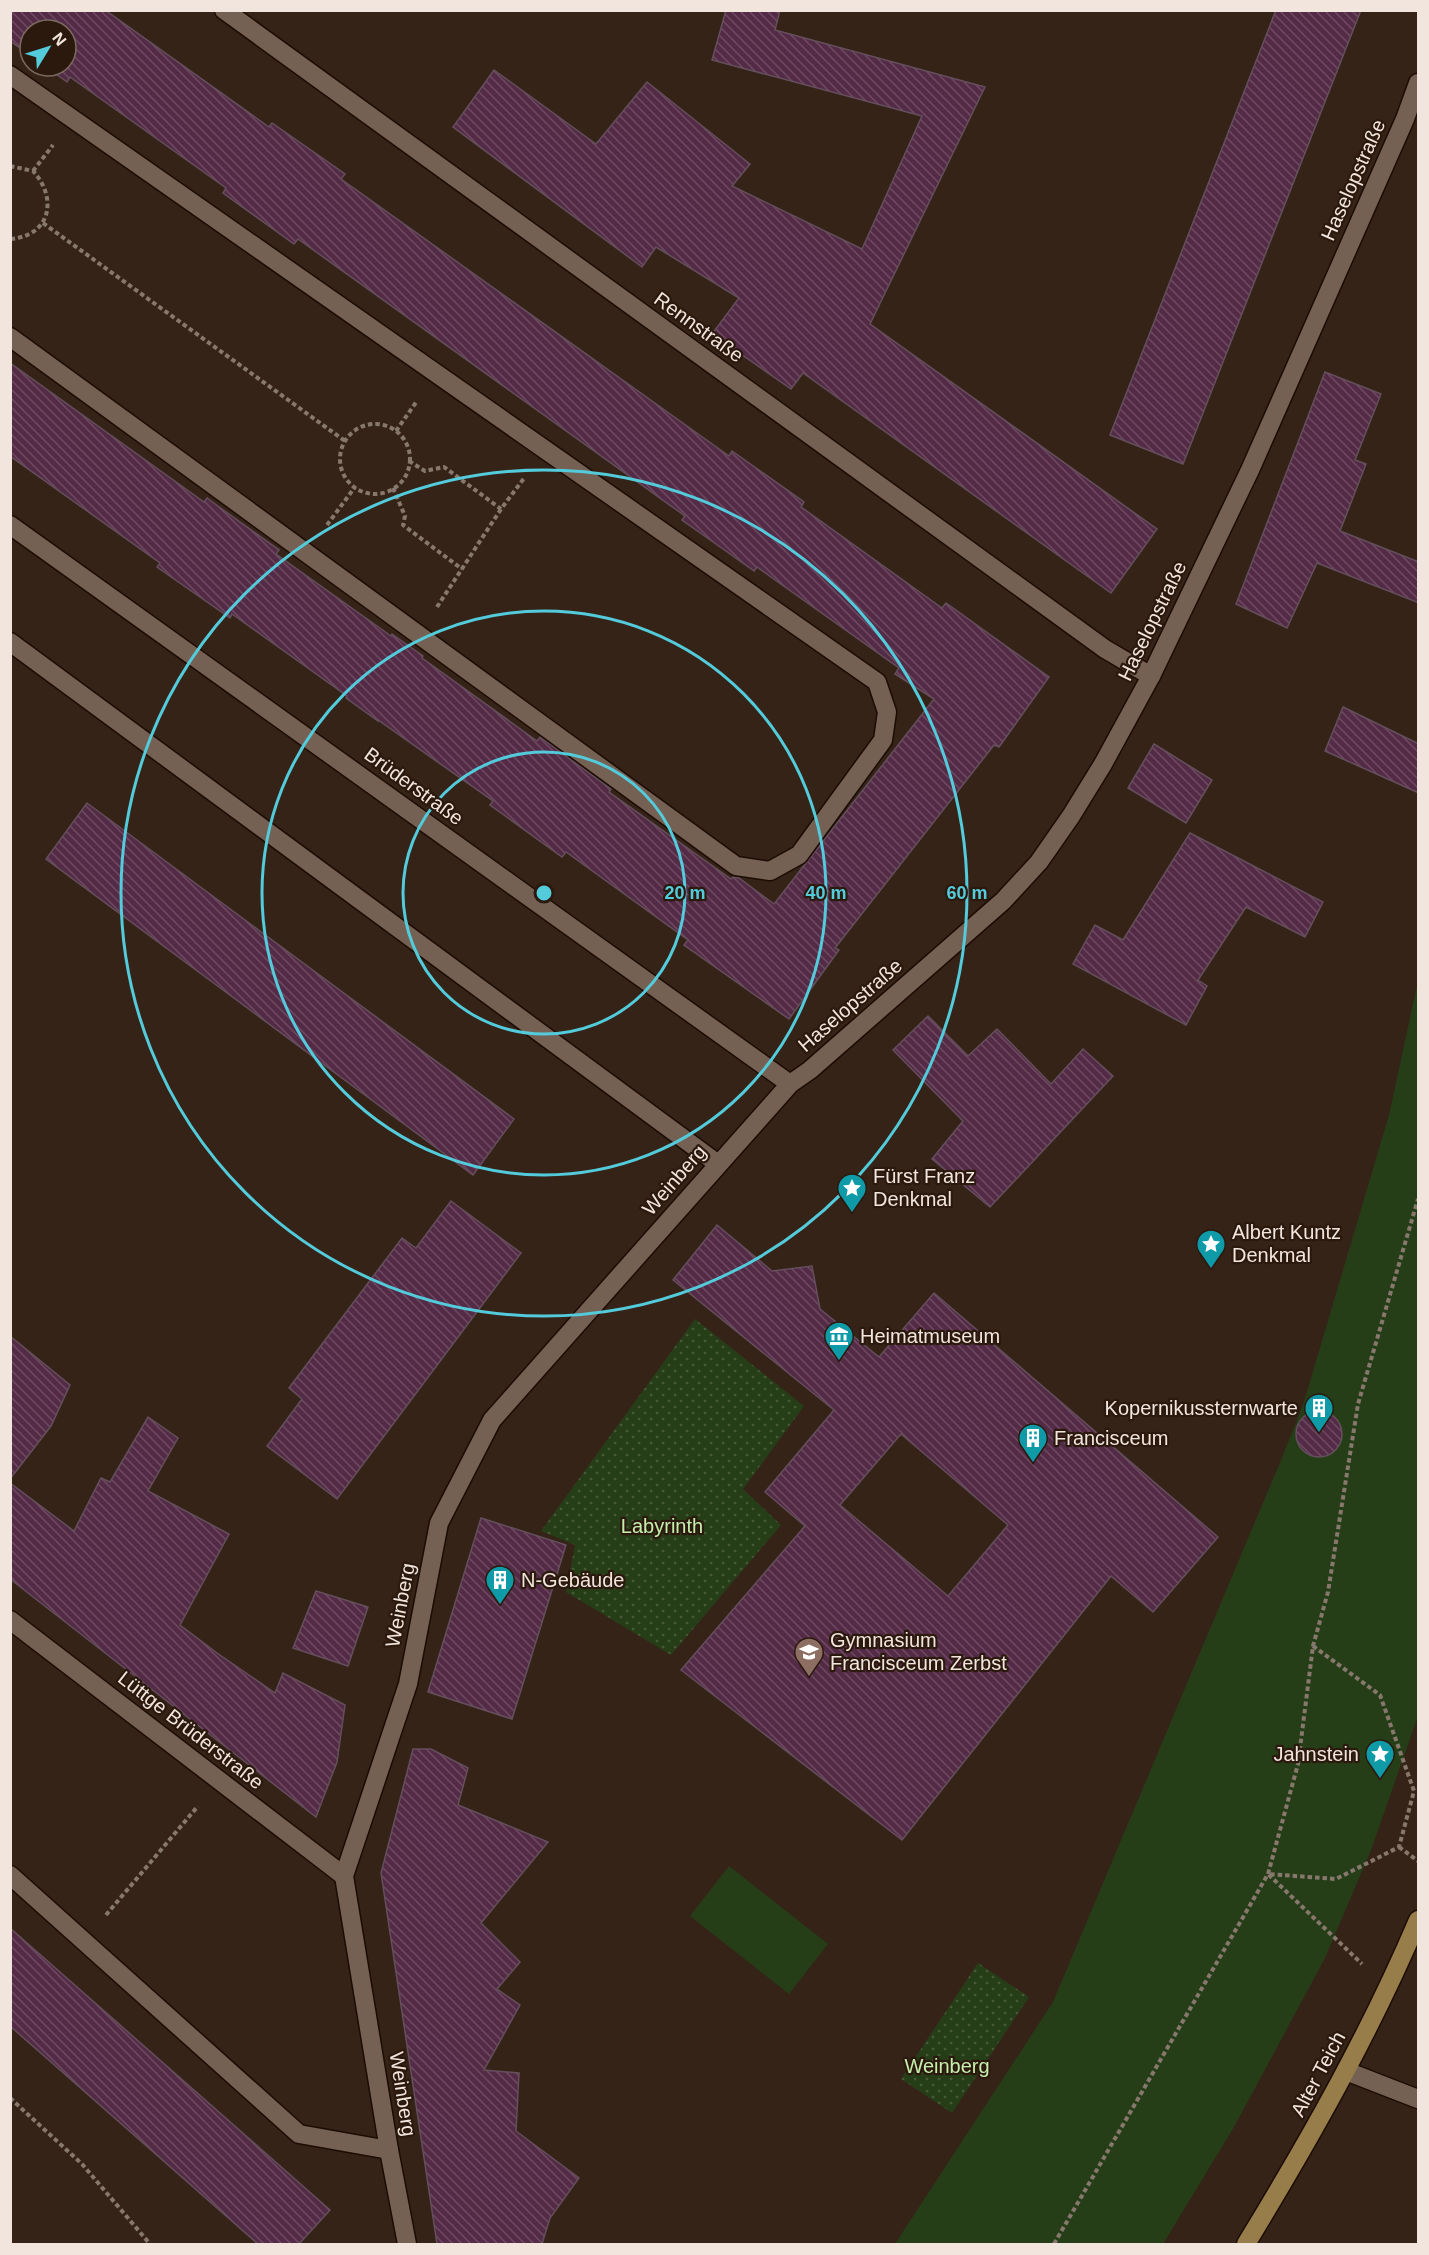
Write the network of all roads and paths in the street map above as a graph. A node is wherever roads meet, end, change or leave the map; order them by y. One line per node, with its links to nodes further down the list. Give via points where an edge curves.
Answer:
1 (224, 10): 19 (street, Rennstraße, via 1105,649)
2 (10, 75): 9 (street)
3 (1419, 83): 19 (street, Haselopstraße, via 1250,470)
4 (10, 166): 5 (path, via 33,171 46,188 49,200)
5 (43, 223): 6 (path, via 34,232); 8 (path)
6 (10, 239)
7 (10, 337): 15 (street)
8 (345, 441): 10 (path, via 363,425 385,425 404,439); 11 (path, via 340,464 343,475)
9 (546, 450): 13 (path); 17 (street, via 877,682 887,712 883,740 799,855 770,871 735,866)
10 (409, 461): 12 (path, via 407,472); 13 (path, via 425,471 444,467)
11 (355, 487): 12 (path, via 371,493); 15 (path)
12 (393, 488): 16 (path, via 405,516 403,525)
13 (501, 509): 16 (path)
14 (10, 525): 20 (street, Brüderstraße)
15 (308, 553): 17 (street)
16 (462, 569): 17 (path)
17 (418, 633)
18 (10, 642): 21 (street)
19 (1150, 676): 20 (street, Haselopstraße, via 1103,764 1039,862 1003,901)
20 (790, 1084): 21 (street, Weinberg)
21 (718, 1164): 30 (street, Weinberg, via 492,1420 439,1522 408,1684)
22 (1419, 1199): 24 (path, via 1358,1404 1328,1592)
23 (10, 1620): 25 (street, Lüttge Brüderstraße)
24 (1313, 1646): 26 (path, via 1380,1695 1414,1791); 28 (path, via 1298,1764)
25 (219, 1780): 30 (street, Lüttge Brüderstraße); 32 (path)
26 (1399, 1847): 27 (path); 28 (path, via 1336,1879)
27 (1419, 1861)
28 (1268, 1874): 33 (path); 40 (path)
29 (10, 1875): 32 (street)
30 (344, 1876): 37 (street, Weinberg)
31 (1419, 1920): 33 (main road, Alter Teich)
32 (83, 1941): 37 (street, via 299,2134)
33 (1389, 1989): 34 (main road, Alter Teich)
34 (1346, 2071): 36 (street); 41 (main road, Alter Teich)
35 (10, 2098): 38 (path, via 82,2164)
36 (1419, 2099)
37 (389, 2150): 39 (street, Weinberg)
38 (150, 2244)
39 (407, 2244)
40 (1054, 2244)
41 (1246, 2244)

